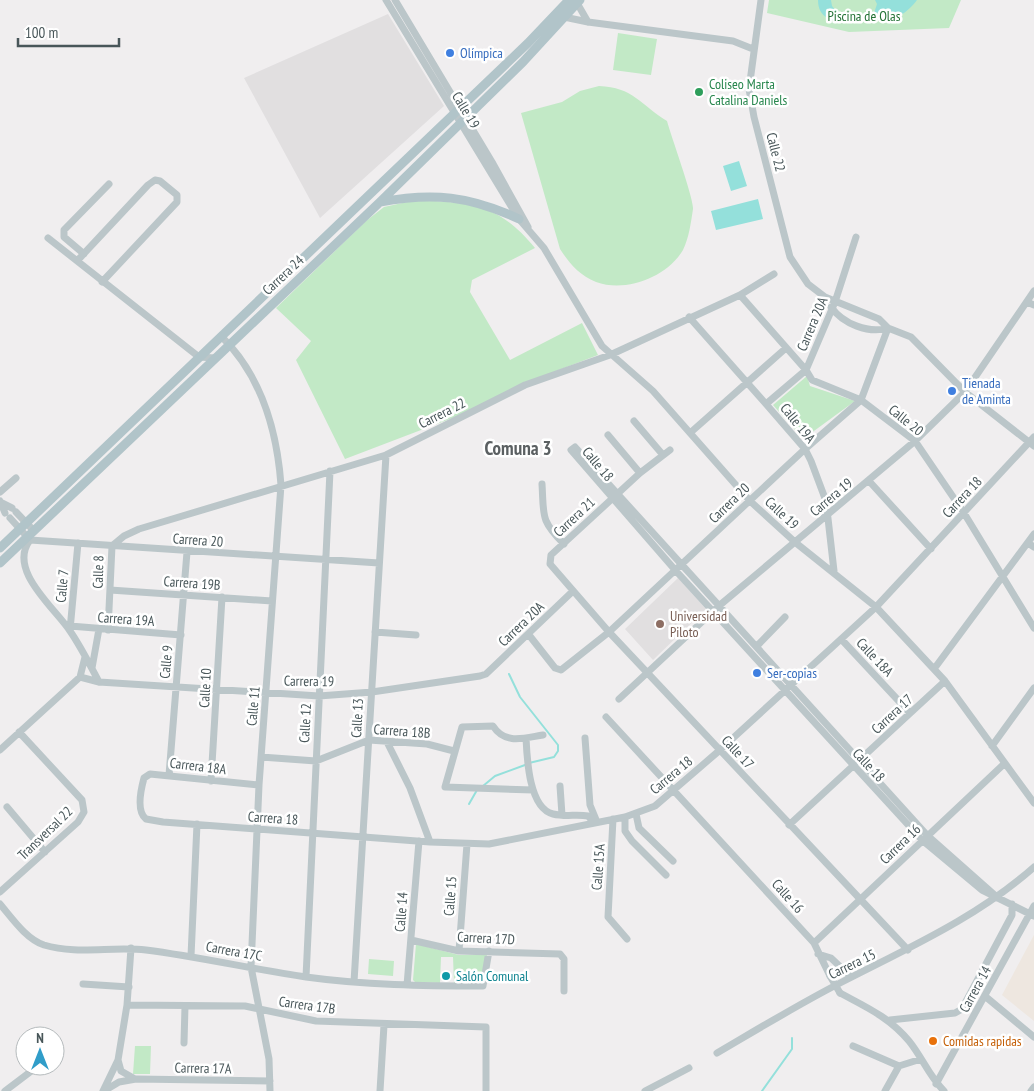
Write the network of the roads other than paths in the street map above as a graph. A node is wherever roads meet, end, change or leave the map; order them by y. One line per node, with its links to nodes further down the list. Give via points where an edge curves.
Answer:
1 (386, 0): 8 (street, Calle 19)
2 (395, 0): 8 (street, Calle 19)
3 (761, 0): 7 (street, Calle 22)
4 (575, 1): 5 (main road, Carrera 24); 6 (street); 8 (main road, Carrera 24)
5 (564, 17): 6 (street); 9 (main road, Carrera 24)
6 (588, 22): 7 (street, via 733,41)
7 (753, 49): 23 (street, Calle 22, via 750,89 754,117 790,257 808,284)
8 (457, 111): 9 (street, Calle 19); 29 (main road, Carrera 24)
9 (463, 120): 10 (street, Calle 19); 12 (main road, Carrera 24)
10 (489, 164): 13 (street, Calle 19); 14 (street, Calle 19)
11 (109, 184): 17 (street, via 64,230 64,237)
12 (380, 202): 13 (main road, via 408,197 456,198 493,207); 30 (main road, Carrera 24)
13 (519, 220): 14 (street, Calle 19)
14 (529, 229): 32 (street, Calle 19)
15 (856, 237): 24 (street, Carrera 20A)
16 (48, 238): 18 (street)
17 (84, 254): 18 (street); 20 (street, via 152,181 160,181 177,195 177,202)
18 (77, 262): 20 (street)
19 (774, 274): 22 (street, Carrera 22)
20 (102, 282): 33 (street)
21 (1034, 292): 25 (street, Carrera 19)
22 (740, 296): 27 (street, Carrera 22); 31 (street, Calle 20)
23 (824, 297): 24 (street, Calle 22); 26 (street, Calle 22)
24 (835, 302): 26 (street, Carrera 20A); 28 (street, Calle 22, via 879,319)
25 (1030, 304): 37 (street, Carrera 19)
26 (832, 310): 28 (street, Calle 22, via 862,328 877,331); 35 (street, Carrera 20A)
27 (689, 317): 32 (street, Carrera 22); 36 (street, Calle 19A)
28 (888, 328): 37 (street, Calle 22, via 911,337); 38 (street, Carrera 20)
29 (221, 336): 30 (street, Calle 11); 33 (main road, Carrera 24)
30 (230, 344): 34 (main road, Carrera 24); 54 (street, Calle 11, via 261,394 277,450)
31 (786, 348): 35 (street, Calle 20); 36 (street)
32 (610, 355): 41 (street, Calle 19, via 654,391); 47 (street, Carrera 22, via 525,385)
33 (199, 358): 34 (street); 61 (main road, Carrera 24)
34 (215, 358): 62 (main road, Carrera 24)
35 (806, 370): 38 (street, Calle 20, via 812,380); 39 (street, Carrera 20A)
36 (748, 384): 39 (street, Calle 19A); 41 (street)
37 (965, 392): 43 (street, Carrera 19); 44 (street, Calle 22)
38 (861, 400): 43 (street, Calle 20); 45 (street, Carrera 20)
39 (766, 404): 45 (street, Calle 19A)
40 (634, 421): 48 (street)
41 (690, 434): 57 (street, Calle 19)
42 (608, 435): 50 (street)
43 (915, 441): 52 (street, Carrera 19); 59 (street, Calle 20)
44 (1033, 442): 59 (street, Carrera 18)
45 (805, 449): 57 (street, Carrera 20); 60 (street, Calle 19A, via 826,501)
46 (670, 450): 48 (street, Carrera 21)
47 (386, 455): 49 (street, Carrera 22); 76 (street, Calle 13)
48 (664, 455): 50 (street, Carrera 21)
49 (330, 471): 54 (street, Carrera 22); 75 (street, Calle 12)
50 (640, 473): 56 (street, Carrera 21)
51 (16, 478): 55 (street)
52 (869, 481): 60 (street, Carrera 19); 71 (street)
53 (542, 484): 67 (street, via 546,522)
54 (281, 485): 69 (street, Carrera 22, via 139,529); 73 (street, Calle 11)
55 (0, 492)
56 (614, 496): 56 (street, Calle 18, via 575,447 571,450); 67 (street, Carrera 21); 78 (street, Calle 18)
57 (750, 501): 65 (street, Calle 19); 78 (street, Carrera 20)
58 (1, 502): 61 (street, via 14,510); 61 (street, via 8,516)
59 (964, 513): 71 (street, Carrera 18); 80 (street, Calle 20)
60 (828, 516): 65 (street, Carrera 19); 79 (street, Calle 19A)
61 (24, 526): 62 (street); 64 (street); 70 (main road, Carrera 24)
62 (34, 531): 64 (main road, Carrera 24)
63 (1034, 534): 68 (street)
64 (29, 539): 66 (street, Carrera 20); 74 (main road, Carrera 24); 90 (street, via 24,550 25,564 38,592)
65 (796, 543): 79 (street, Calle 19); 86 (street, Carrera 19)
66 (78, 544): 69 (street, Carrera 20); 90 (street, Calle 7)
67 (564, 544): 77 (street, Carrera 21, via 551,555)
68 (1031, 545): 80 (street)
69 (112, 546): 72 (street, Carrera 20); 81 (street, Calle 8)
70 (0, 549): 74 (street)
71 (931, 549): 87 (street, Carrera 18)
72 (187, 552): 73 (street, Carrera 20); 83 (street, Calle 9)
73 (276, 557): 75 (street, Carrera 20); 85 (street, Calle 11)
74 (3, 560)
75 (326, 561): 76 (street, Carrera 20); 116 (street, Calle 12)
76 (379, 563): 94 (street, Calle 13)
77 (552, 568): 82 (street, Calle 17)
78 (679, 568): 86 (street, Calle 18); 88 (street, Calle 18); 95 (street, Carrera 20)
79 (834, 571): 87 (street, Calle 19)
80 (1001, 577): 91 (street, Calle 20); 103 (street)
81 (110, 590): 83 (street, Carrera 19B); 93 (street, Calle 8)
82 (573, 591): 95 (street, Calle 17); 96 (street, Carrera 20A)
83 (184, 595): 84 (street, Carrera 19B); 97 (street, Calle 9)
84 (222, 597): 85 (street, Carrera 19B); 112 (street, Calle 10)
85 (272, 600): 114 (street, Calle 11)
86 (720, 605): 88 (street, Carrera 19); 100 (street, Calle 18)
87 (876, 607): 99 (street, Carrera 18); 103 (street, Calle 19)
88 (714, 611): 104 (street, Carrera 19); 113 (street, Calle 18)
89 (785, 618): 100 (street)
90 (70, 628): 92 (street, Carrera 19A); 101 (street)
91 (1034, 628)
92 (99, 629): 93 (street, Carrera 19A); 102 (street)
93 (108, 630): 97 (street, Carrera 19A)
94 (375, 632): 98 (street); 115 (street, Calle 13)
95 (609, 632): 96 (street, Carrera 20, via 561,670 555,668); 104 (street, Calle 17)
96 (529, 634): 105 (street, Carrera 20A)
97 (181, 635): 110 (street, Calle 9)
98 (416, 635)
99 (842, 640): 109 (street, Carrera 18); 118 (street, Calle 18A)
100 (757, 646): 109 (street, Calle 18)
101 (85, 657): 102 (street); 106 (street)
102 (92, 668): 108 (street)
103 (934, 669): 107 (street, Calle 19)
104 (648, 672): 117 (street, Carrera 19); 128 (street, Calle 17)
105 (486, 674): 115 (street, Carrera 19)
106 (80, 677): 108 (street, Carrera 19); 120 (street)
107 (945, 681): 118 (street, Carrera 17); 126 (street, Calle 19)
108 (99, 682): 110 (street, Carrera 19)
109 (792, 685): 113 (street, Carrera 18); 132 (street, Calle 18)
110 (176, 687): 112 (street, Carrera 19); 135 (street, Calle 9)
111 (1034, 688): 126 (street)
112 (218, 689): 114 (street, Carrera 19); 136 (street, Calle 10)
113 (786, 691): 128 (street, Carrera 18); 134 (street, Calle 18)
114 (266, 692): 116 (street, Carrera 19); 130 (street, Calle 11)
115 (372, 692): 116 (street, Carrera 19); 124 (street, Calle 13)
116 (319, 696): 131 (street, Calle 12)
117 (619, 699)
118 (910, 713): 132 (street, Carrera 17)
119 (606, 717): 139 (street, Calle 16)
120 (19, 732): 127 (street); 158 (street, Transversal 22, via 82,800 84,812 78,822)
121 (543, 735): 122 (street)
122 (526, 738): 129 (street, via 507,739 493,726 464,726 459,730); 140 (street)
123 (585, 738): 148 (street, via 590,805)
124 (369, 740): 125 (street, Carrera 18B); 131 (street, Carrera 18B); 153 (street, Calle 13)
125 (387, 742): 129 (street, Carrera 18B, via 427,744); 156 (street, via 410,788)
126 (992, 746): 133 (street, Calle 19)
127 (0, 750)
128 (720, 750): 139 (street, Carrera 18); 150 (street, Calle 17)
129 (454, 751): 140 (street, via 444,787)
130 (261, 757): 131 (street, Carrera 18B); 137 (street, Calle 11)
131 (316, 761): 152 (street, Calle 12)
132 (859, 761): 134 (street, Carrera 17); 154 (street, Calle 18)
133 (1004, 764): 141 (street, Calle 19); 154 (street, Carrera 16)
134 (853, 767): 150 (street, Carrera 17); 154 (street, Calle 18)
135 (169, 775): 136 (street, Carrera 18A); 143 (street, Carrera 18A, via 150,774 144,778)
136 (212, 781): 137 (street, Carrera 18A)
137 (259, 785): 151 (street, Calle 11)
138 (560, 786): 145 (street)
139 (675, 789): 144 (street, Carrera 18, via 654,806); 170 (street, Calle 16)
140 (533, 790): 145 (street, via 539,804 552,814)
141 (1034, 803)
142 (7, 807): 158 (street)
143 (140, 812): 149 (street, Carrera 18, via 149,820)
144 (636, 814): 146 (street, Carrera 18); 159 (street, via 639,828)
145 (562, 815): 148 (street, via 588,816)
146 (625, 817): 147 (street, Carrera 18); 161 (street, via 625,831 632,841)
147 (613, 819): 148 (street, Carrera 18); 168 (street, Calle 15A, via 608,917)
148 (596, 822): 157 (street, Carrera 18, via 501,842)
149 (197, 824): 151 (street, Carrera 18); 176 (street)
150 (789, 825): 164 (street, Calle 17)
151 (257, 830): 152 (street, Carrera 18); 177 (street, Calle 11)
152 (312, 834): 153 (street, Carrera 18); 178 (street, Calle 12)
153 (363, 837): 155 (street, Carrera 18); 180 (street, Calle 13)
154 (925, 837): 163 (street, Calle 18); 164 (street, Carrera 16)
155 (418, 841): 156 (street, Carrera 18); 169 (street, Calle 14)
156 (430, 842): 157 (street, Carrera 18)
157 (466, 844): 173 (street, Calle 15)
158 (44, 852): 162 (street, Transversal 22)
159 (673, 861)
160 (1034, 867): 163 (street)
161 (666, 875)
162 (0, 892)
163 (997, 897): 166 (street, Calle 18); 172 (street, Carrera 15)
164 (859, 900): 170 (street, Carrera 16); 172 (street, Calle 17)
165 (0, 904): 171 (street, Carrera 17C, via 32,939 42,944 87,950)
166 (1012, 904): 167 (street, Calle 18); 189 (street, Carrera 14, via 1012,915 962,1009 956,1013)
167 (1033, 912): 185 (street, Carrera 14)
168 (627, 939)
169 (411, 940): 173 (street, Carrera 17D); 182 (street, Calle 14)
170 (814, 943): 175 (street, Calle 16)
171 (132, 948): 176 (street, Carrera 17C); 183 (street)
172 (908, 950): 179 (street, Carrera 15)
173 (459, 951): 174 (street, Carrera 17D)
174 (489, 951): 182 (street, Carrera 17C, via 484,986); 184 (street, Carrera 17D, via 560,954 564,959)
175 (818, 954): 179 (street, via 832,958); 189 (street, Calle 16, bridge, via 840,993)
176 (191, 956): 177 (street, Carrera 17C)
177 (251, 967): 178 (street, Carrera 17C); 188 (street, Calle 11)
178 (306, 977): 180 (street, Carrera 17C)
179 (850, 977): 194 (street, Carrera 15)
180 (354, 982): 182 (street, Carrera 17C)
181 (83, 984): 183 (street)
182 (408, 985)
183 (129, 987): 186 (street)
184 (564, 992)
185 (986, 997): 191 (street); 202 (street, Carrera 14)
186 (127, 1004): 187 (street, Carrera 17B); 196 (street)
187 (185, 1006): 188 (street, Carrera 17B); 192 (street)
188 (260, 1009): 190 (street, Carrera 17B, via 316,1021); 201 (street, Calle 11)
189 (890, 1020): 195 (street, Calle 16)
190 (384, 1025): 207 (street); 208 (street, Carrera 17B, via 485,1027 488,1029)
191 (1034, 1037)
192 (184, 1043)
193 (852, 1046): 197 (street)
194 (717, 1053)
195 (921, 1059): 197 (street); 202 (street, Calle 16)
196 (118, 1060): 200 (street, via 121,1071); 205 (street)
197 (899, 1066): 210 (street)
198 (689, 1068): 209 (street)
199 (25, 1076): 204 (street)
200 (136, 1079): 201 (street, Carrera 17A); 205 (street, Carrera 17A, via 119,1082)
201 (270, 1081): 206 (street, Calle 11)
202 (936, 1084): 211 (street, Calle 16)
203 (1034, 1087): 212 (street)
204 (5, 1091)
205 (103, 1091)
206 (270, 1091)
207 (380, 1091)
208 (486, 1091)
209 (646, 1091)
210 (885, 1091)
211 (944, 1091)
212 (1031, 1091)

